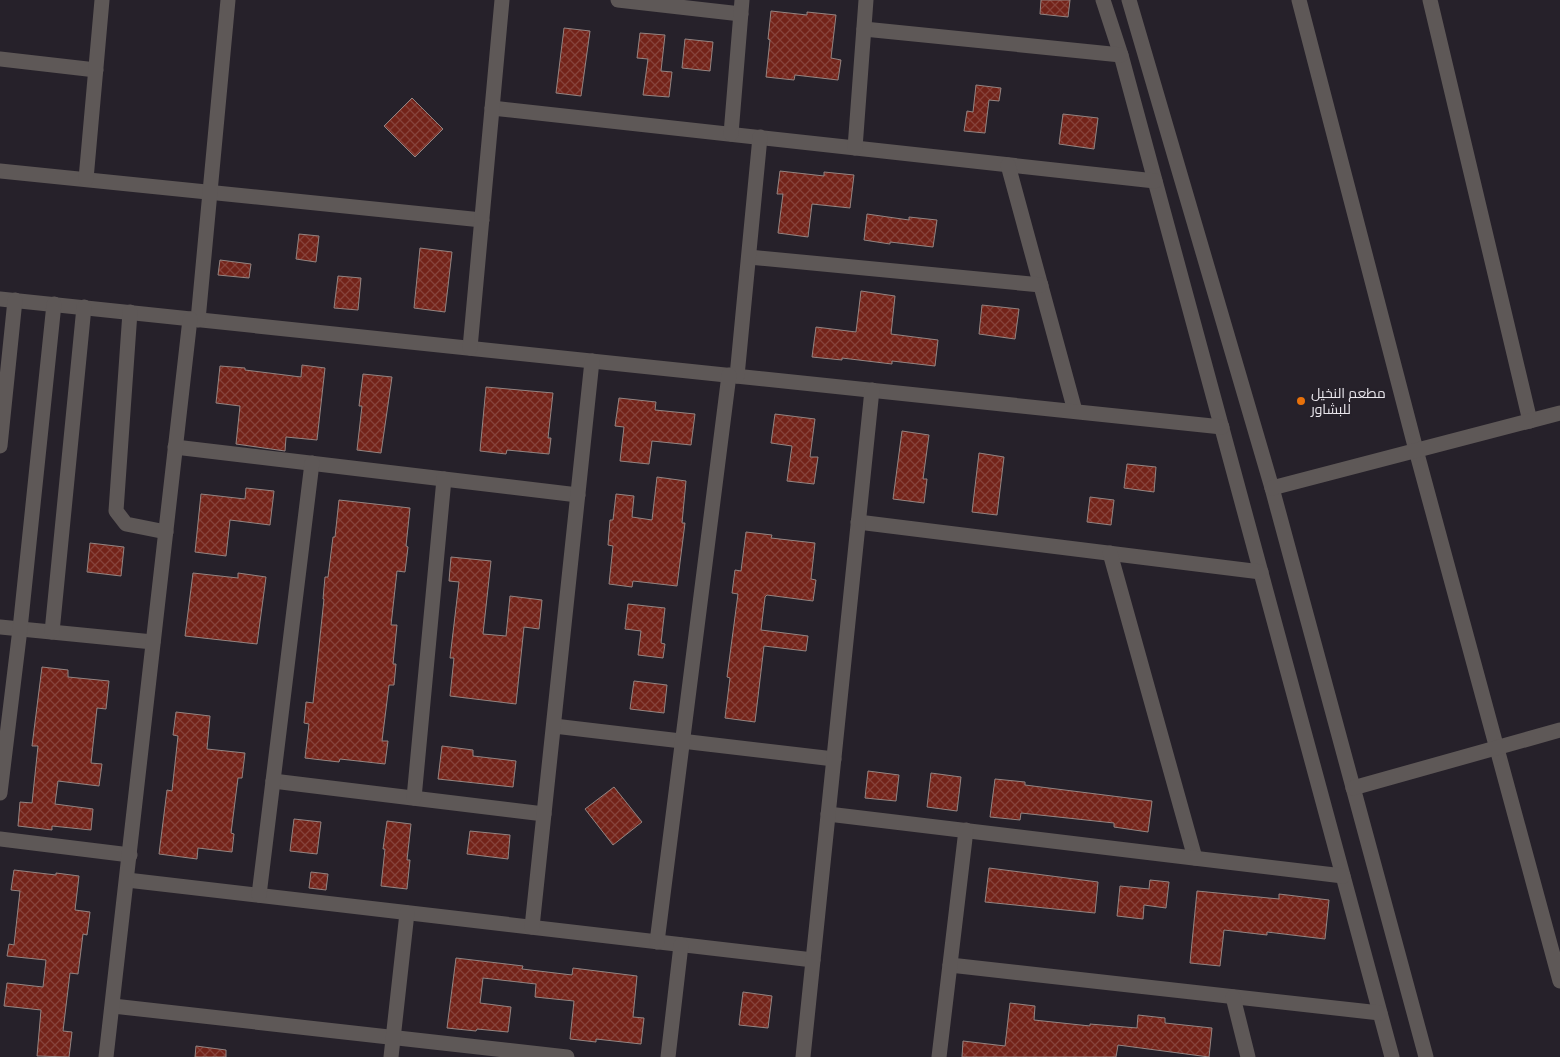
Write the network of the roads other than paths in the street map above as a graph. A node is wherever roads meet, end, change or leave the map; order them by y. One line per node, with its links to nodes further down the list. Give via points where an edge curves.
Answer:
1 (102, 0): 14 (street)
2 (228, 0): 23 (street)
3 (502, 0): 15 (street)
4 (618, 0): 10 (street)
5 (866, 0): 11 (street)
6 (1103, 0): 12 (street)
7 (1128, 0): 45 (street)
8 (1299, 0): 42 (street)
9 (1430, 0): 38 (street)
10 (742, 7): 16 (street)
11 (864, 29): 12 (street); 18 (street)
12 (1121, 55): 22 (street)
13 (0, 59): 14 (street)
14 (96, 70): 21 (street)
15 (492, 108): 16 (street); 24 (street)
16 (731, 134): 17 (street)
17 (760, 137): 18 (street); 25 (street)
18 (855, 148): 19 (street)
19 (1008, 165): 22 (street); 26 (street)
20 (0, 170): 21 (street)
21 (86, 179): 23 (street)
22 (1155, 181): 39 (street)
23 (210, 192): 24 (street); 31 (street)
24 (482, 220): 32 (street)
25 (748, 257): 26 (street); 34 (street)
26 (1041, 285): 36 (street)
27 (7, 300): 28 (street); 40 (street)
28 (54, 304): 29 (street); 52 (street)
29 (84, 308): 30 (street); 53 (street)
30 (130, 312): 31 (street); 48 (street, via 116,511 126,524)
31 (194, 319): 32 (street); 41 (street)
32 (470, 348): 33 (street)
33 (592, 361): 34 (street); 46 (street)
34 (733, 375): 35 (street); 57 (street)
35 (872, 390): 36 (street); 47 (street)
36 (1075, 411): 39 (street)
37 (1560, 413): 38 (street)
38 (1530, 421): 42 (street)
39 (1222, 426): 50 (street)
40 (0, 446)
41 (175, 447): 43 (street); 48 (street)
42 (1416, 450): 45 (street); 58 (street)
43 (312, 463): 44 (street); 60 (street)
44 (444, 479): 46 (street); 63 (street)
45 (1272, 488): 61 (street)
46 (578, 495): 55 (street)
47 (858, 522): 49 (street); 59 (street)
48 (166, 532): 54 (street)
49 (1110, 553): 50 (street); 69 (street)
50 (1261, 572): 70 (street)
51 (0, 627): 52 (street)
52 (20, 629): 53 (street); 62 (street)
53 (52, 632): 54 (street)
54 (154, 642): 68 (street)
55 (554, 726): 57 (street); 64 (street)
56 (1560, 730): 58 (street)
57 (682, 741): 59 (street); 75 (street)
58 (1497, 748): 61 (street); 79 (street)
59 (834, 759): 65 (street)
60 (273, 781): 63 (street); 72 (street)
61 (1353, 788): 92 (street)
62 (0, 793)
63 (414, 798): 64 (street)
64 (544, 814): 74 (street)
65 (828, 814): 66 (street); 77 (street)
66 (966, 830): 69 (street); 78 (street)
67 (0, 839): 68 (street)
68 (130, 855): 71 (street)
69 (1195, 858): 70 (street)
70 (1343, 876): 82 (street)
71 (127, 880): 72 (street); 81 (street)
72 (259, 895): 73 (street)
73 (407, 912): 74 (street); 83 (street)
74 (532, 927): 75 (street)
75 (657, 942): 76 (street)
76 (681, 945): 77 (street); 87 (street)
77 (813, 960): 88 (street)
78 (950, 965): 80 (street); 89 (street)
79 (1560, 981)
80 (1233, 996): 82 (street); 90 (street)
81 (113, 1006): 83 (street); 84 (street)
82 (1380, 1013): 91 (street)
83 (393, 1037): 85 (street); 86 (street)
84 (106, 1057)
85 (391, 1057)
86 (566, 1057)
87 (668, 1057)
88 (803, 1057)
89 (939, 1057)
90 (1248, 1057)
91 (1392, 1057)
92 (1426, 1057)

